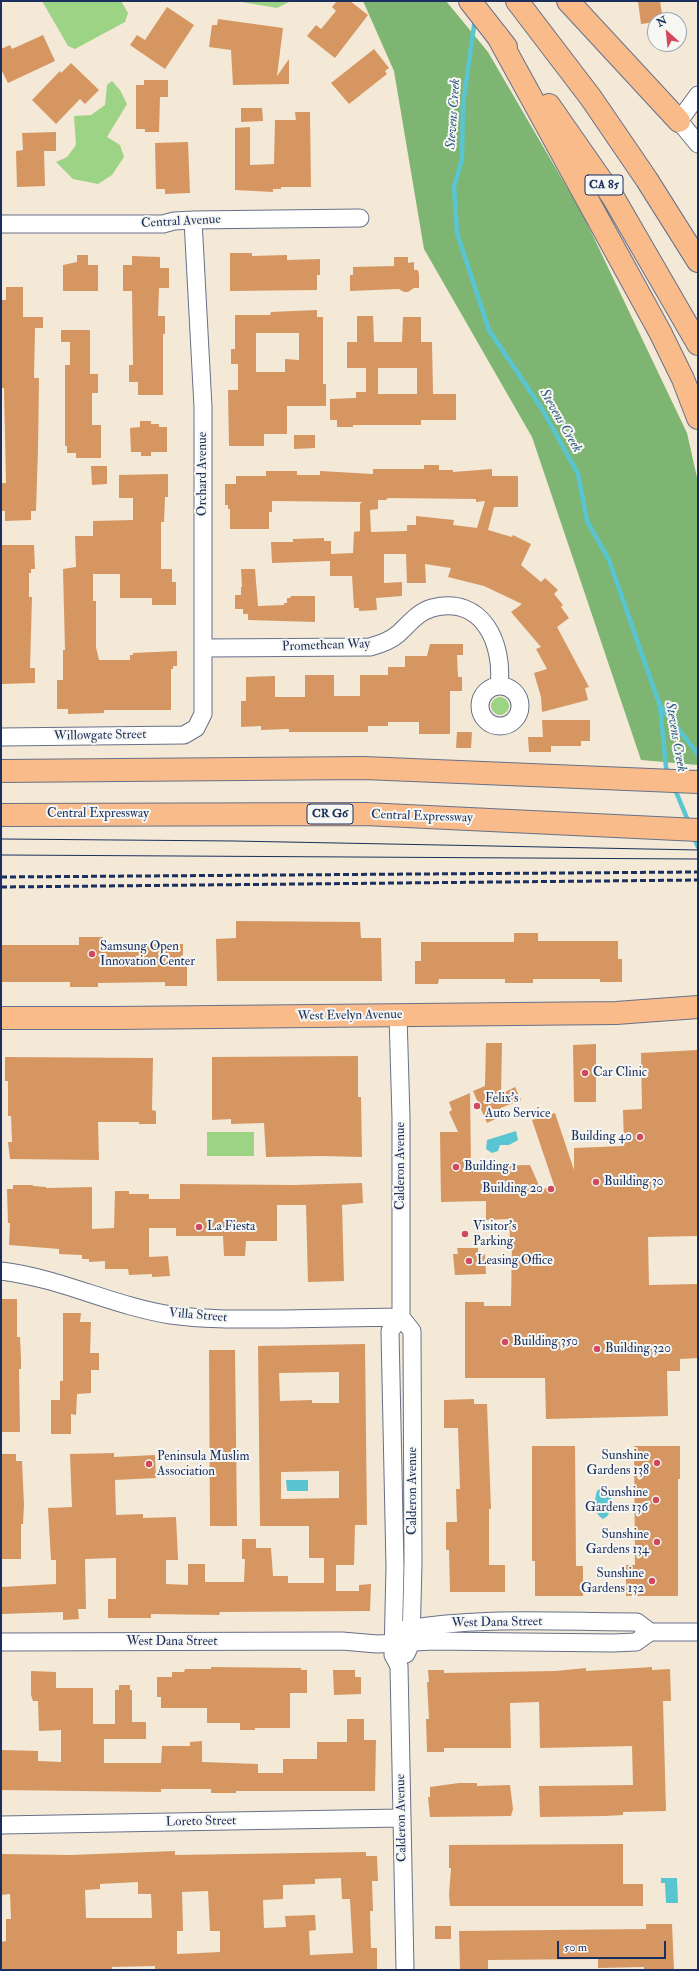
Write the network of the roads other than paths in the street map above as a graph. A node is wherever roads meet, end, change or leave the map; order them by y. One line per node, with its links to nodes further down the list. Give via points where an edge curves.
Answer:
1 (470, 1): 4 (main road, CA 85)
2 (517, 1): 11 (main road, CA 85, via 591,98)
3 (568, 1): 6 (main road)
4 (497, 35): 12 (main road, CA 85, via 613,197); 13 (main road, via 660,332 683,379)
5 (698, 95): 6 (street)
6 (679, 121): 7 (street)
7 (698, 144)
8 (360, 218): 9 (street, Central Avenue)
9 (193, 220): 10 (street, Central Avenue, via 163,224); 14 (street, Orchard Avenue, via 203,408)
10 (1, 224)
11 (698, 261)
12 (698, 344)
13 (698, 418)
14 (205, 648): 15 (street, Promethean Way, via 370,647 384,643 415,617 432,608 452,607 470,612 485,622 494,636 501,670); 16 (street, Orchard Avenue, via 204,714)
15 (499, 686)
16 (196, 728): 17 (street, Willowgate Street, via 184,735)
17 (1, 737)
18 (1, 771): 19 (main road, via 364,768)
19 (698, 782)
20 (1, 815): 21 (main road, Central Expressway / CR G6, via 365,814)
21 (698, 830)
22 (698, 1007): 23 (main road, West Evelyn Avenue, via 616,1013)
23 (398, 1015): 24 (main road, West Evelyn Avenue); 26 (street, Calderon Avenue)
24 (1, 1018)
25 (1, 1271): 26 (street, Villa Street, via 52,1280 132,1306 170,1315 241,1319)
26 (401, 1317): 28 (street, Calderon Avenue, via 412,1331); 29 (street, Calderon Avenue, via 390,1331 396,1567)
27 (698, 1632): 28 (street, West Dana Street, via 650,1632 637,1622 486,1621 437,1624)
28 (411, 1636): 29 (street, West Dana Street); 31 (street, Calderon Avenue)
29 (394, 1638): 30 (street, West Dana Street, via 342,1641); 31 (street, Calderon Avenue, via 394,1655)
30 (1, 1642)
31 (399, 1666): 32 (street, Calderon Avenue)
32 (401, 1818): 33 (street, Loreto Street); 34 (street, Calderon Avenue)
33 (1, 1825)
34 (405, 1970)

